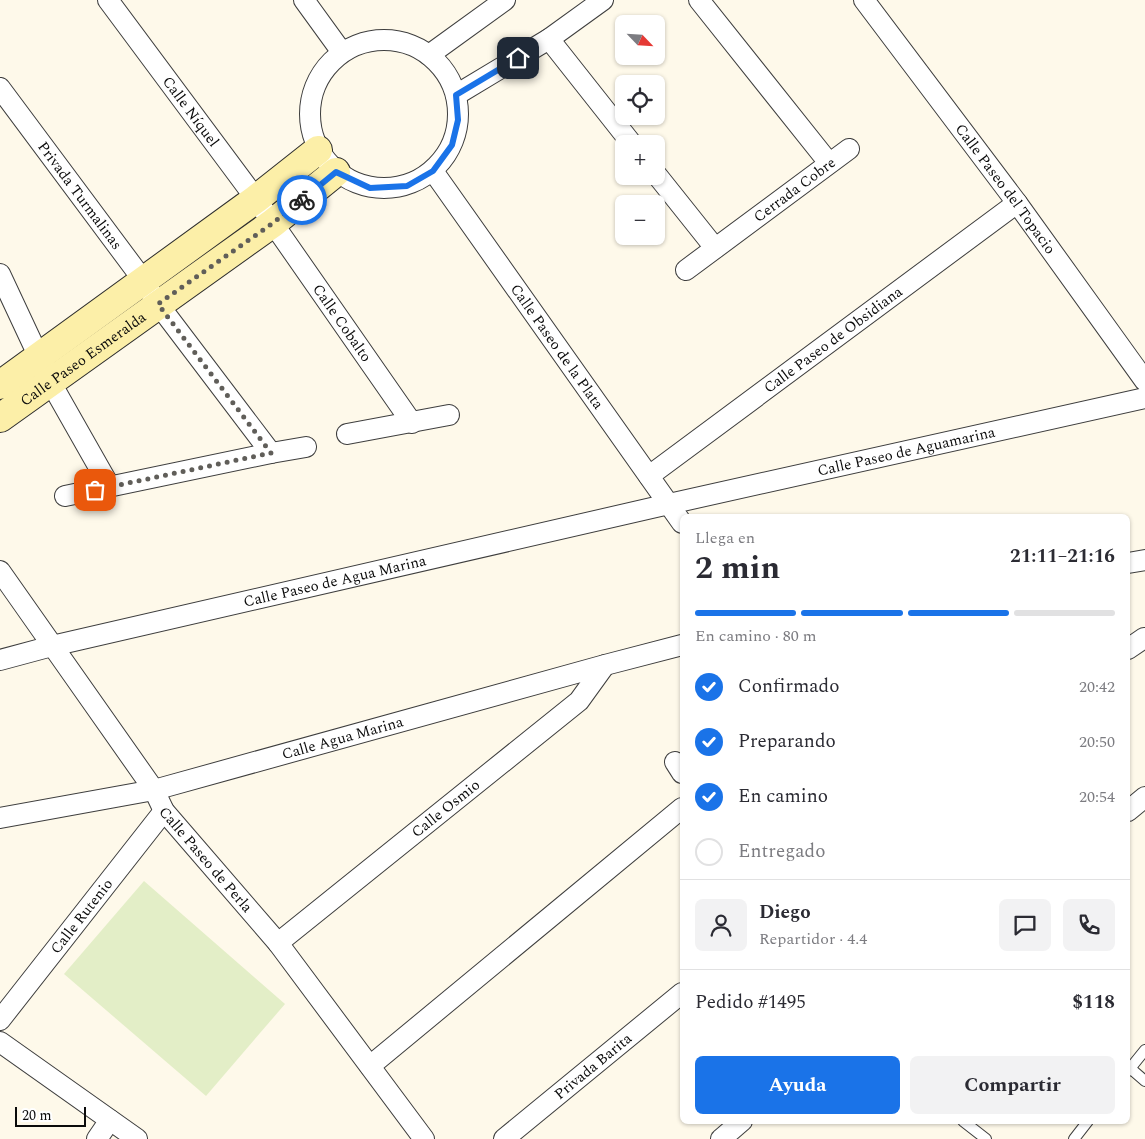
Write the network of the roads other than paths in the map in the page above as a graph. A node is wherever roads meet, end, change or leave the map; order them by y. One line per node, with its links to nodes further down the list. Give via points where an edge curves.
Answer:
1 (108, 0): 19 (street, Calle Níquel)
2 (304, 0): 8 (street)
3 (506, 0): 9 (street)
4 (603, 0): 7 (street)
5 (700, 0): 15 (street, Cerrada Cobre)
6 (864, 0): 20 (street, Calle Paseo del Topacio)
7 (549, 39): 11 (street); 12 (street)
8 (341, 51): 9 (street, via 376,40 404,43); 14 (street, via 322,75 310,112)
9 (429, 55): 11 (street, via 452,83)
10 (1, 92): 25 (street, Privada Turmalinas)
11 (456, 95): 16 (street, via 458,120 452,145)
12 (625, 135)
13 (849, 149): 15 (street)
14 (318, 150): 17 (street); 19 (street, Calle Paseo Esmeralda)
15 (829, 163): 22 (street, Cerrada Cobre)
16 (433, 171): 17 (street, via 407,186 370,188); 38 (street, Calle Paseo de la Plata)
17 (336, 172): 21 (street, Calle Paseo Esmeralda)
18 (665, 185): 22 (street)
19 (256, 200): 21 (street, Calle Níquel); 25 (street, Calle Paseo Esmeralda)
20 (1016, 203): 28 (street, Calle Paseo del Topacio); 38 (street, Calle Paseo de Obsidiana)
21 (273, 223): 26 (street, Calle Paseo Esmeralda); 34 (street, Calle Cobalto)
22 (715, 248): 23 (street, Cerrada Cobre)
23 (686, 270)
24 (0, 274): 27 (street)
25 (143, 280): 26 (street, Privada Turmalinas); 27 (street, Calle Paseo Esmeralda)
26 (158, 304): 29 (street, Calle Paseo Esmeralda); 37 (street, Privada Turmalinas)
27 (38, 357): 29 (street); 30 (street, Calle Paseo Esmeralda)
28 (1145, 380)
29 (51, 383): 33 (street, Calle Paseo Esmeralda); 39 (street)
30 (0, 384)
31 (1145, 398): 41 (street, Calle Paseo de Aguamarina)
32 (449, 415): 34 (street)
33 (0, 418)
34 (412, 423): 35 (street)
35 (347, 434)
36 (306, 447): 37 (street)
37 (271, 453): 39 (street)
38 (649, 476): 41 (street, Calle Paseo de la Plata)
39 (110, 487): 40 (street)
40 (65, 496)
41 (669, 504): 42 (street, Calle Paseo de la Plata); 47 (street, Calle Paseo de Agua Marina)
42 (680, 520)
43 (1145, 560): 44 (street)
44 (1130, 563)
45 (0, 572): 47 (street, Calle Paseo de Perla)
46 (1144, 638): 49 (street)
47 (52, 646): 50 (street, Calle Paseo de Agua Marina); 52 (street, Calle Paseo de Perla)
48 (680, 646): 51 (street, Calle Agua Marina)
49 (1130, 648)
50 (0, 660)
51 (605, 665): 52 (street, Calle Agua Marina); 58 (street, Calle Osmio, via 579,701)
52 (154, 790): 56 (street, Calle Paseo de Perla); 57 (street, Calle Agua Marina)
53 (1145, 797): 54 (street)
54 (1130, 809)
55 (680, 810): 63 (street)
56 (164, 811): 58 (street, Calle Paseo de Perla); 60 (street, Calle Rutenio)
57 (0, 818)
58 (278, 944): 63 (street, Calle Paseo de Perla)
59 (680, 995): 74 (street, Privada Barita)
60 (0, 1020)
61 (0, 1042): 67 (street)
62 (1145, 1050): 64 (lane)
63 (370, 1066): 73 (street, Calle Paseo de Perla)
64 (1130, 1069)
65 (1130, 1071): 66 (lane)
66 (1145, 1081)
67 (110, 1120): 71 (street); 72 (street)
68 (738, 1124): 75 (street)
69 (967, 1124): 76 (lane)
70 (1086, 1124): 77 (lane)
71 (97, 1139)
72 (137, 1139)
73 (424, 1139)
74 (504, 1139)
75 (720, 1139)
76 (986, 1139)
77 (1074, 1139)

